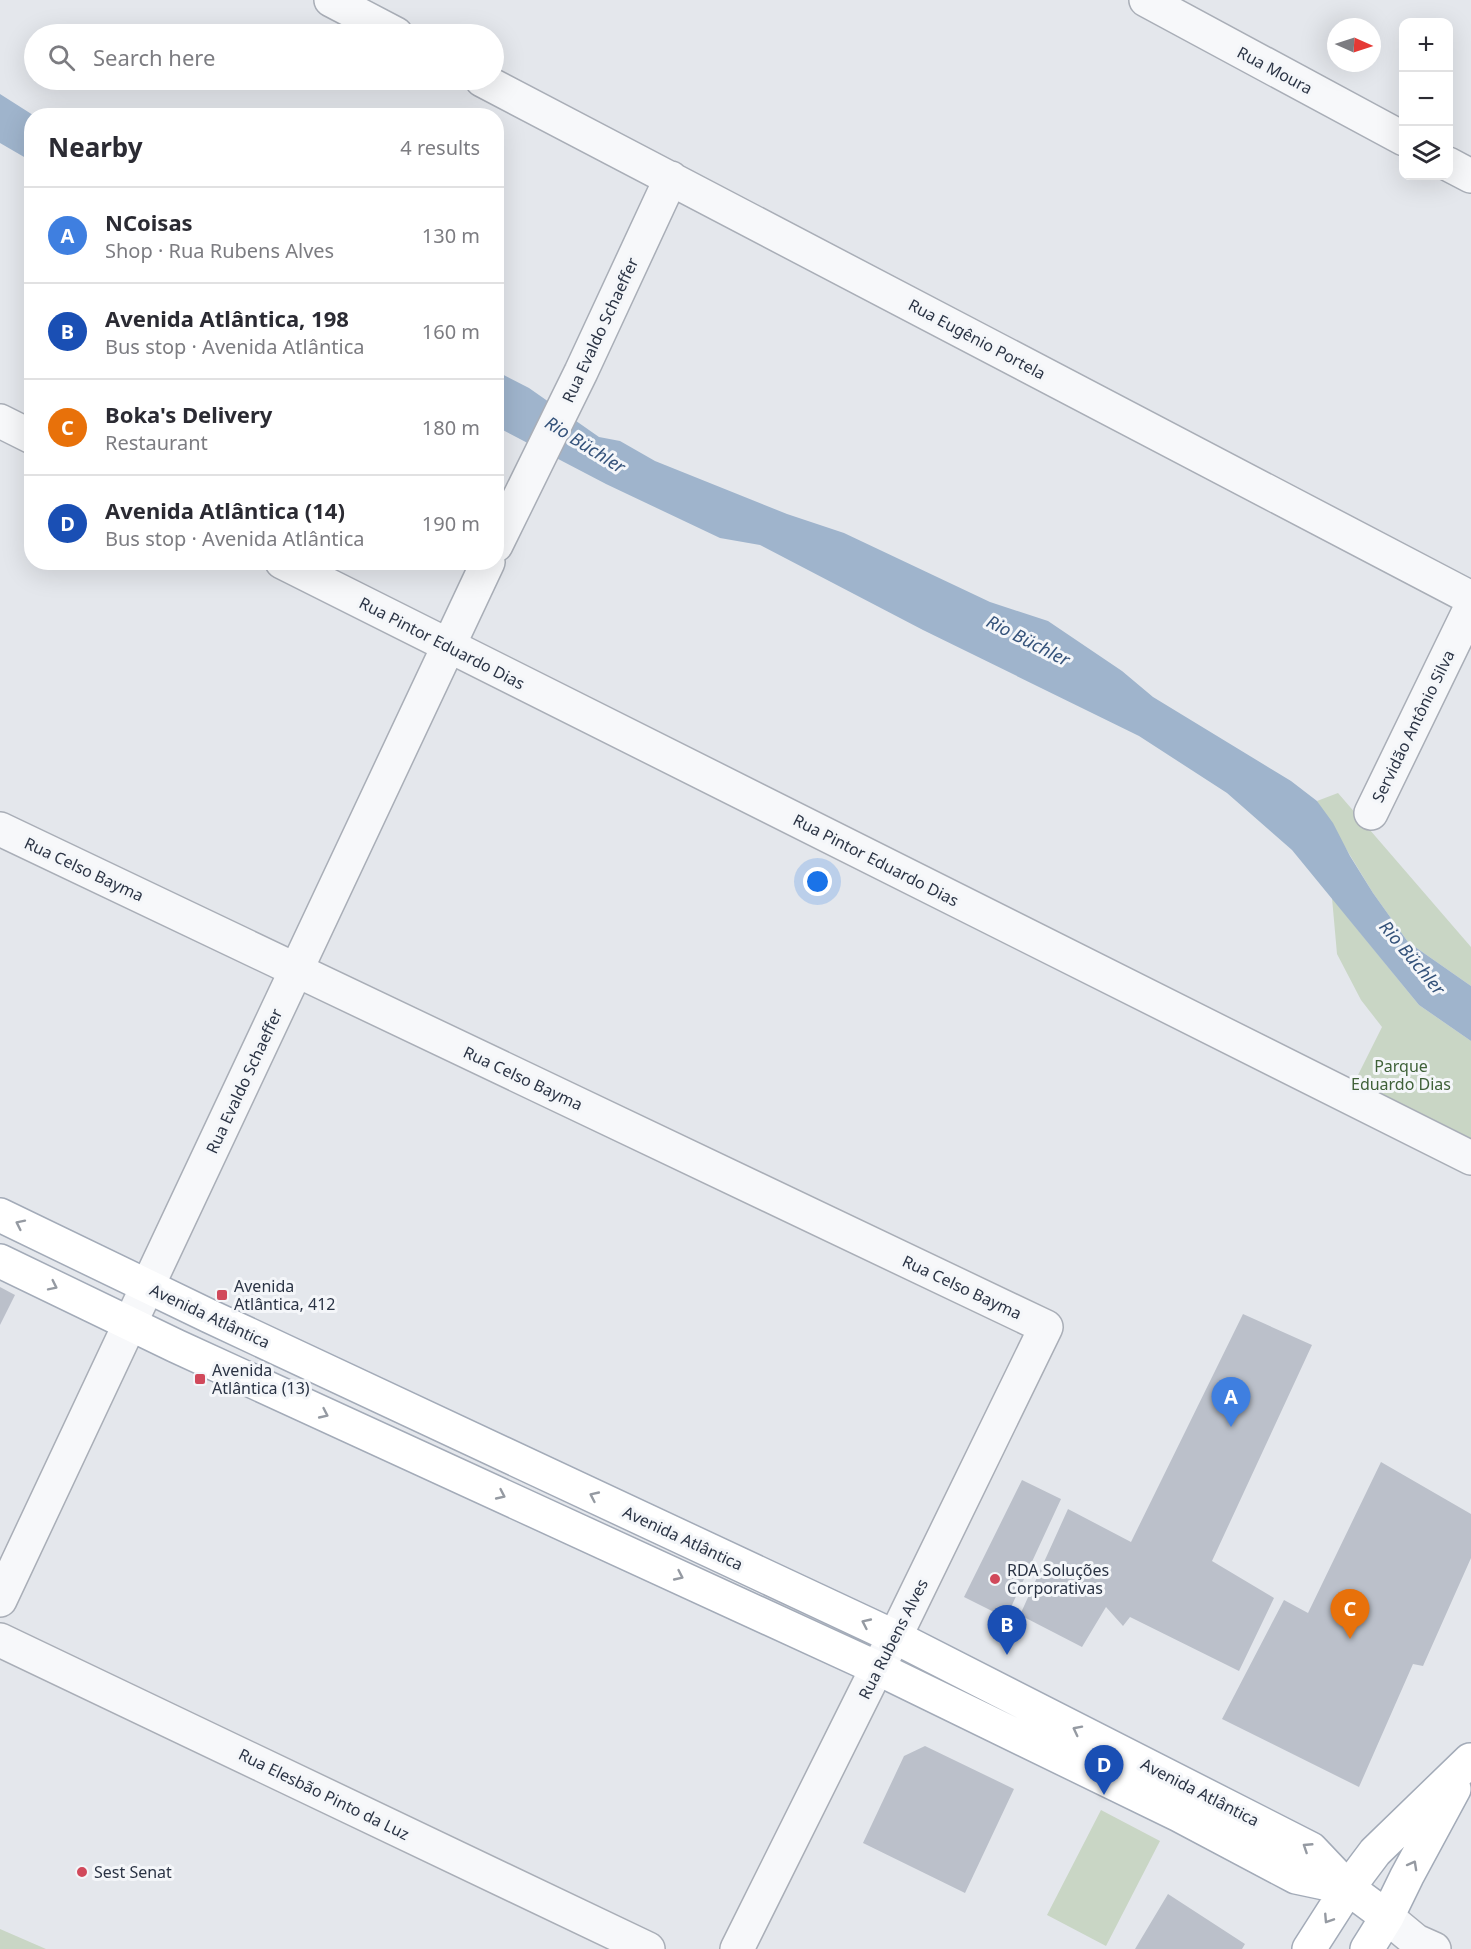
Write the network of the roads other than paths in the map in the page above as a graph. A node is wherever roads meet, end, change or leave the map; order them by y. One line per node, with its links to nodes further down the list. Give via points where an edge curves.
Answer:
1 (331, 0): 3 (street)
2 (1146, 0): 5 (street, Rua Moura)
3 (377, 24)
4 (501, 90): 8 (street, Rua Eugênio Portela)
5 (1399, 137)
6 (1453, 166): 7 (street)
7 (1471, 176)
8 (671, 178): 11 (street, Rua Evaldo Schaeffer); 14 (street, Rua Eugênio Portela)
9 (0, 421): 10 (street)
10 (24, 433)
11 (504, 529)
12 (298, 570): 16 (street, Rua Pintor Eduardo Dias)
13 (484, 570): 16 (street, Rua Evaldo Schaeffer)
14 (1471, 598)
15 (1471, 607): 17 (street, Servidão Antônio Silva)
16 (449, 646): 19 (street, Rua Evaldo Schaeffer); 20 (street, Rua Pintor Eduardo Dias)
17 (1371, 813)
18 (0, 829): 19 (street, Rua Celso Bayma)
19 (297, 970): 23 (street, Rua Evaldo Schaeffer); 25 (street, Rua Celso Bayma)
20 (1471, 1158)
21 (0, 1215): 23 (main road, Avenida Atlântica, one-way to 21)
22 (0, 1261): 24 (main road, Avenida Atlântica, one-way to 24)
23 (148, 1286): 24 (street, Rua Evaldo Schaeffer); 27 (main road, Avenida Atlântica, one-way to 23)
24 (130, 1324): 26 (street, Rua Evaldo Schaeffer); 29 (main road, Avenida Atlântica, one-way to 29)
25 (1046, 1327): 27 (street, Rua Rubens Alves)
26 (0, 1600)
27 (895, 1637): 29 (street, Rua Rubens Alves); 31 (main road, Avenida Atlântica, one-way to 27, via 1311,1849)
28 (0, 1640): 33 (street, Rua Elesbão Pinto da Luz)
29 (877, 1668): 31 (main road, Avenida Atlântica, via 1296,1877); 34 (street, Rua Rubens Alves)
30 (1471, 1759): 31 (main road, via 1375,1852); 32 (main road, one-way to 30)
31 (1348, 1888): 32 (main road, Avenida Atlântica); 35 (main road, one-way to 35)
32 (1387, 1917): 36 (main road); 37 (street, Avenida Atlântica, via 1416,1941)
33 (648, 1949)
34 (737, 1949)
35 (1309, 1949)
36 (1367, 1949)
37 (1434, 1949)

